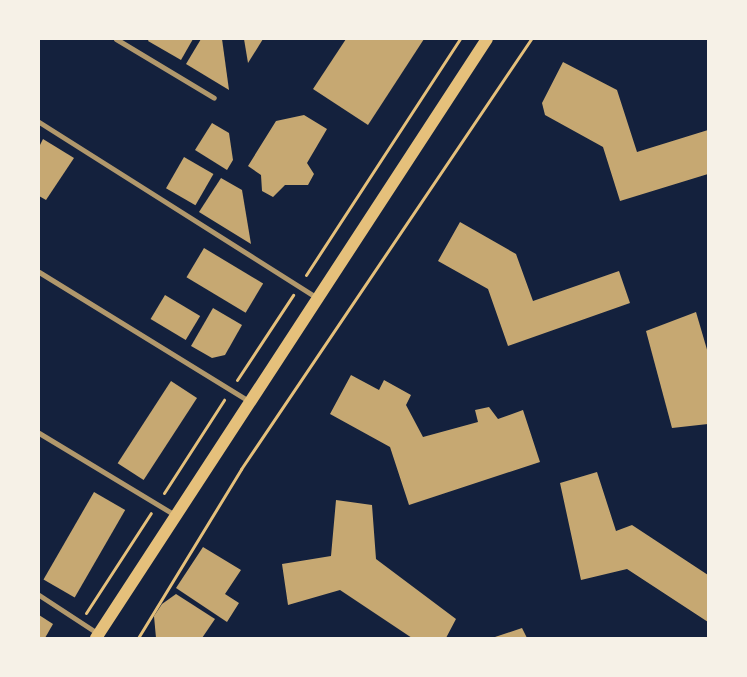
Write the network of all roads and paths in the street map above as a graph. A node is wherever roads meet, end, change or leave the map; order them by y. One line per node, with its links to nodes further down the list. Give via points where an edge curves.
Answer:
1 (116, 39): 5 (street)
2 (460, 39): 8 (path)
3 (487, 39): 10 (main road)
4 (531, 39): 19 (path, via 241,469)
5 (214, 98)
6 (39, 122): 10 (street)
7 (39, 272): 11 (street)
8 (301, 282)
9 (296, 291): 11 (path)
10 (318, 298): 12 (main road)
11 (231, 390): 12 (street); 14 (path)
12 (251, 402): 15 (main road)
13 (39, 433): 14 (street)
14 (156, 504): 15 (street); 17 (path)
15 (176, 516): 18 (main road)
16 (39, 595): 17 (street)
17 (80, 622): 18 (street)
18 (97, 636)
19 (138, 638)

